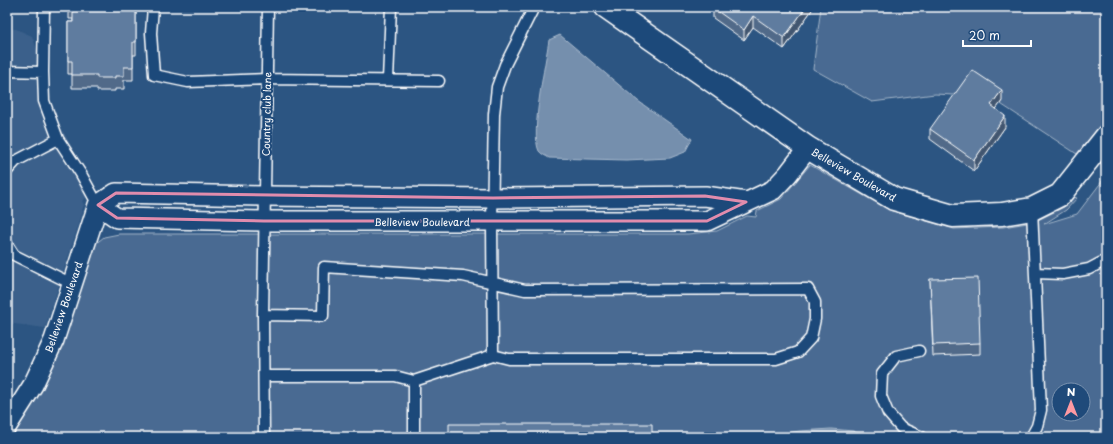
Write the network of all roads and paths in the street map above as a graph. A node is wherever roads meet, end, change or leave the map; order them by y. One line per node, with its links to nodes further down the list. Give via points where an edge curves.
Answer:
1 (44, 7): 8 (lane)
2 (153, 7): 9 (lane, via 151,33 154,75 188,82)
3 (268, 7): 9 (lane, Country club lane)
4 (391, 7): 10 (lane)
5 (534, 7): 17 (lane, via 497,87 494,114)
6 (606, 7): 14 (street, Belleview Boulevard)
7 (7, 71): 8 (lane)
8 (42, 72): 13 (lane, via 44,101)
9 (266, 79): 10 (lane); 16 (lane, Country club lane)
10 (388, 80): 11 (lane)
11 (439, 81)
12 (1106, 137): 20 (street, Belleview Boulevard, via 1060,195)
13 (58, 139): 15 (lane, via 16,161); 19 (lane)
14 (808, 148): 18 (street, Belleview Boulevard, via 773,190); 20 (street, Belleview Boulevard, via 894,199 953,216 1002,214)
15 (7, 171)
16 (265, 196): 17 (street); 19 (street, via 116,193); 21 (lane, Country club lane)
17 (493, 198): 18 (street, via 705,196); 22 (lane)
18 (746, 202): 22 (street, Belleview Boulevard, via 707,221)
19 (98, 205): 21 (street, Belleview Boulevard, via 117,218); 26 (street, Belleview Boulevard)
20 (1032, 209): 25 (lane)
21 (264, 221): 22 (street, Belleview Boulevard); 28 (lane, Country club lane)
22 (492, 222): 27 (lane)
23 (7, 244): 26 (lane, via 14,255)
24 (1106, 260): 25 (lane, via 1089,269 1064,274)
25 (1035, 274): 37 (lane, via 1042,410)
26 (72, 284): 33 (street, Belleview Boulevard, via 54,340 33,386)
27 (492, 284): 28 (lane, via 463,276 324,267 323,316); 30 (lane); 30 (lane, via 525,290 808,288 815,302 815,319 810,338 798,352 776,359 509,359)
28 (264, 315): 31 (lane, Country club lane)
29 (919, 351): 36 (lane, via 896,356 882,374 881,396 888,412 901,428)
30 (493, 355): 32 (lane)
31 (264, 376): 32 (lane, via 395,376); 34 (lane, Country club lane)
32 (414, 381): 35 (lane)
33 (7, 426)
34 (264, 437)
35 (414, 437)
36 (922, 437)
37 (1031, 437)

